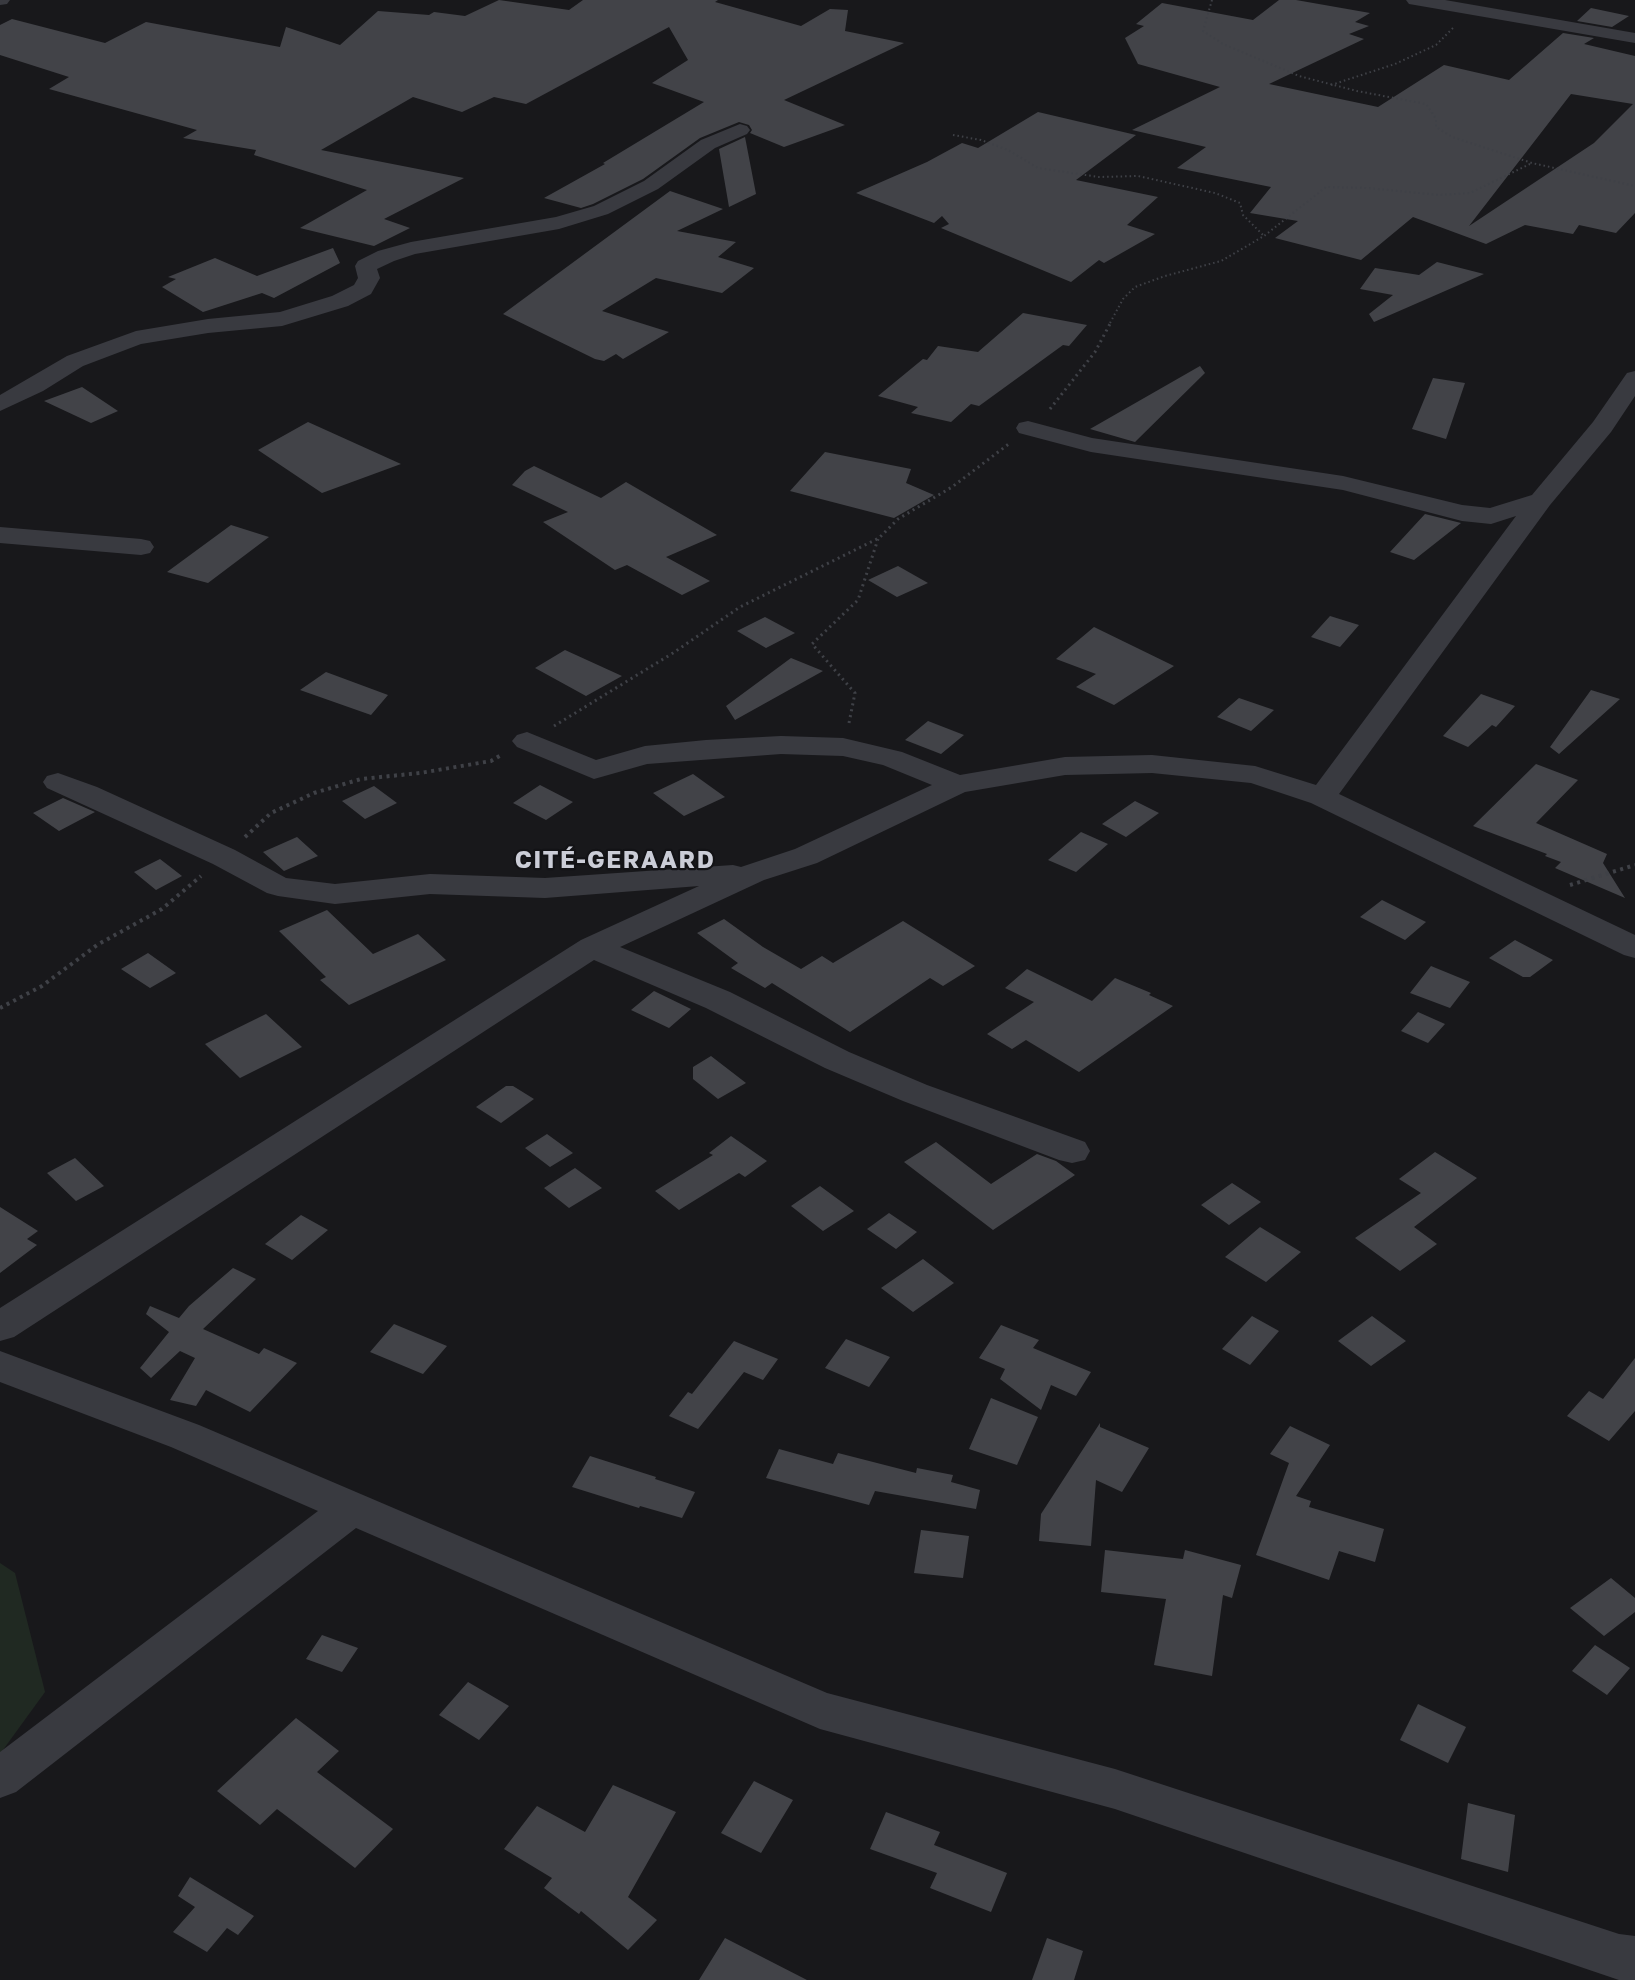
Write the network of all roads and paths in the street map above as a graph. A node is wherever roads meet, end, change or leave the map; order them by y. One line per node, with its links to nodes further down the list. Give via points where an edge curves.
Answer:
1 (1212, 0): 5 (path, via 1203,31 1223,44)
2 (1415, 0): 3 (street)
3 (1473, 9): 4 (street); 5 (path, via 1436,45 1395,64)
4 (1635, 38)
5 (1330, 85): 8 (path, via 1426,104 1436,119 1436,127 1452,137)
6 (740, 130): 12 (street, via 708,144 651,185 601,210 559,223 411,248 386,256 366,266 369,278 363,289 340,301 282,319 136,338 75,361)
7 (953, 135): 10 (path, via 981,140 1038,168 1062,174 1138,176 1215,193 1240,203 1243,215)
8 (1532, 163): 9 (path); 10 (path, via 1470,192 1439,195 1326,188)
9 (1635, 186)
10 (1264, 236): 13 (path, via 1221,261 1135,287 1123,299 1095,352 1077,376)
11 (1635, 378): 14 (street, via 1602,428)
12 (0, 404)
13 (1028, 428): 14 (street, via 1091,445 1343,483 1462,513 1491,516); 16 (path, via 952,487 898,519)
14 (1541, 500): 22 (street)
15 (0, 535): 17 (street)
16 (879, 538): 18 (path, via 740,607 673,653); 19 (path, via 858,600 812,644 855,693)
17 (141, 547)
18 (527, 741): 19 (street, via 594,770 645,755 706,749); 23 (path, via 491,761 361,778 314,793 271,813)
19 (843, 747): 21 (street, via 892,758)
20 (58, 782): 23 (street)
21 (957, 784): 22 (street, via 1065,766 1152,764 1255,775); 25 (street, via 806,856)
22 (1322, 797): 26 (street)
23 (224, 857): 25 (street, via 278,886 335,894 430,884 545,888); 29 (path, via 162,909 98,945 42,986)
24 (1635, 865): 26 (path)
25 (753, 873): 27 (street)
26 (1531, 897): 28 (street)
27 (592, 947): 30 (street, via 718,1000 915,1093); 31 (street)
28 (1635, 948)
29 (0, 1008)
30 (1072, 1151)
31 (0, 1327)
32 (2, 1368): 33 (street, via 184,1436)
33 (352, 1508): 34 (street); 35 (street, via 820,1710 1115,1789)
34 (0, 1779)
35 (1635, 1959)

